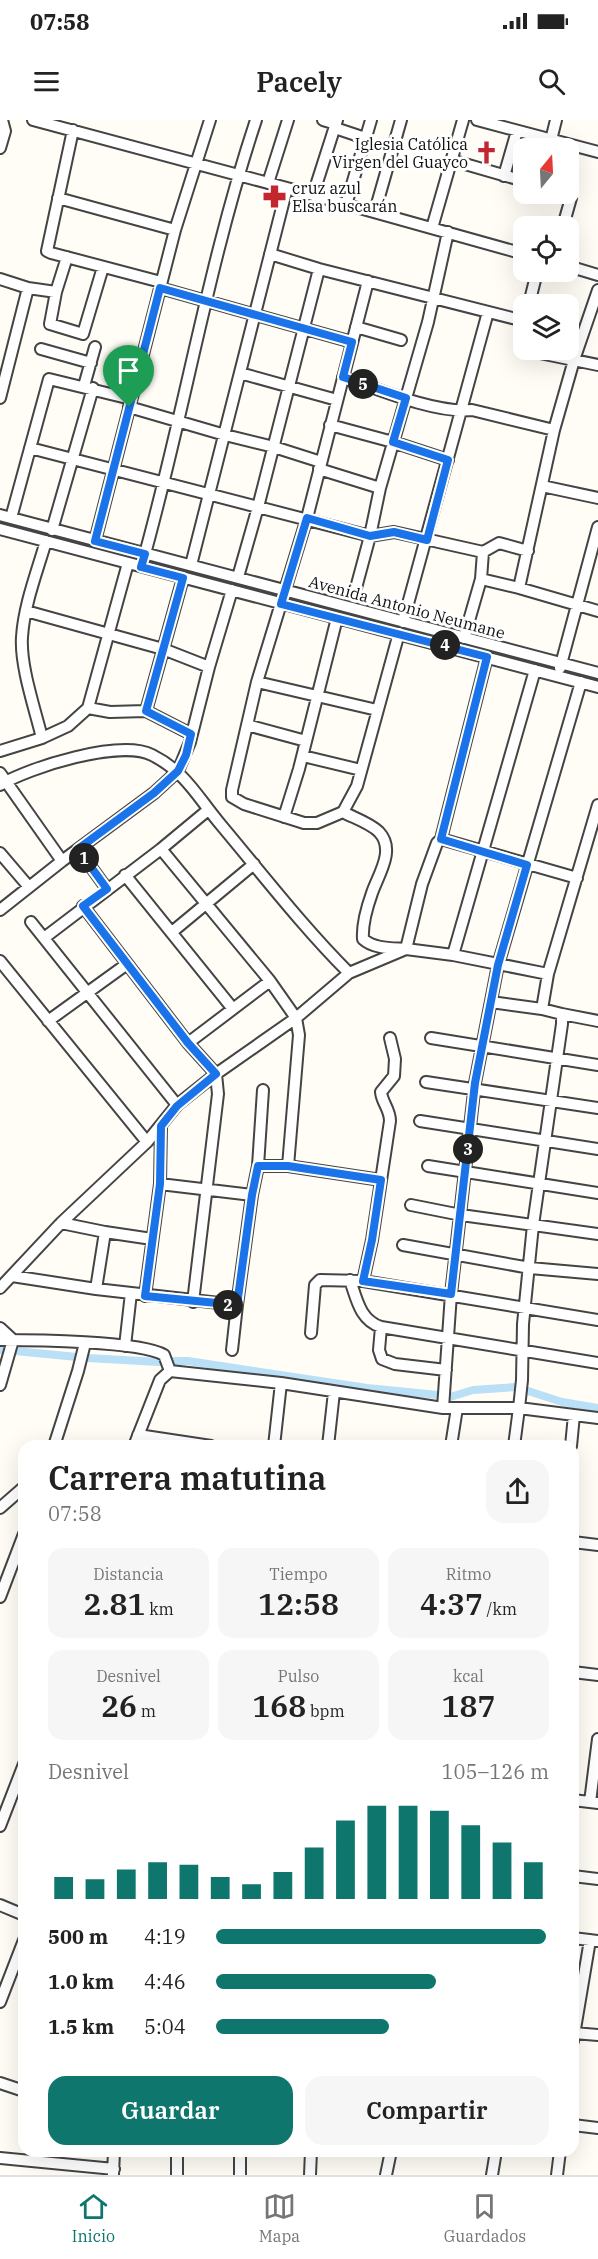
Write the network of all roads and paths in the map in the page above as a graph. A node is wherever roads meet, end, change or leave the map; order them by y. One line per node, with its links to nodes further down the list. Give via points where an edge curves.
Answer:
1 (33, 120): 14 (street)
2 (210, 120): 22 (street)
3 (256, 120): 23 (street)
4 (288, 120): 26 (street)
5 (322, 120): 12 (street)
6 (371, 120): 15 (street)
7 (401, 120): 31 (street)
8 (463, 120): 21 (street)
9 (477, 120): 13 (street)
10 (556, 120): 17 (street)
11 (1, 121): 19 (street, via 5,131)
12 (336, 124): 15 (street); 28 (street)
13 (512, 127): 16 (street); 24 (street)
14 (74, 130): 22 (street); 29 (street)
15 (365, 138): 30 (street)
16 (545, 138)
17 (552, 138)
18 (579, 147): 20 (street)
19 (0, 148)
20 (598, 152)
21 (451, 160): 24 (street); 32 (street)
22 (195, 163): 23 (street); 33 (street)
23 (238, 175): 26 (street); 49 (street)
24 (504, 176): 25 (street)
25 (513, 178)
26 (268, 183): 27 (street)
27 (287, 188): 28 (street); 36 (street)
28 (313, 195): 30 (street)
29 (58, 198): 33 (street); 37 (street, via 47,250)
30 (346, 205): 31 (street)
31 (375, 212): 32 (street)
32 (432, 228): 34 (street)
33 (175, 230): 44 (street)
34 (448, 232): 35 (street); 48 (street)
35 (513, 251)
36 (270, 254): 39 (street); 51 (street)
37 (67, 257): 38 (street); 47 (street)
38 (103, 267): 44 (street); 47 (street, via 83,334 50,324)
39 (319, 269): 43 (street); 54 (street)
40 (579, 269): 41 (street)
41 (598, 274)
42 (0, 279): 45 (street)
43 (368, 281): 48 (street); 53 (street)
44 (160, 285): 49 (street); 70 (street)
45 (28, 288): 47 (street); 67 (street)
46 (598, 290): 57 (street)
47 (56, 292)
48 (434, 298): 50 (street); 68 (street)
49 (207, 301): 51 (street); 72 (street)
50 (488, 312): 52 (street); 71 (street)
51 (254, 313): 54 (street); 63 (street)
52 (513, 318)
53 (356, 327): 55 (street); 56 (street)
54 (304, 328): 56 (street); 65 (street)
55 (401, 340)
56 (352, 342): 64 (street)
57 (579, 345)
58 (95, 347): 61 (street)
59 (40, 349): 61 (street)
60 (574, 360): 62 (street); 74 (street)
61 (91, 363): 66 (street)
62 (598, 366)
63 (240, 373): 65 (street); 75 (street)
64 (343, 377): 68 (street); 69 (street)
65 (289, 386): 69 (street); 77 (street)
66 (89, 387): 70 (street); 78 (street, via 49,379); 79 (street)
67 (0, 398)
68 (406, 398): 71 (street); 76 (street)
69 (337, 400): 73 (street)
70 (130, 403): 72 (street); 82 (street)
71 (460, 412): 74 (street, via 472,410); 80 (street)
72 (179, 421): 75 (street); 83 (street)
73 (330, 425): 76 (street); 81 (street)
74 (554, 430): 84 (street)
75 (225, 435): 77 (street); 86 (street)
76 (393, 442): 80 (street); 85 (street)
77 (274, 447): 81 (street); 88 (street)
78 (30, 448): 79 (street); 89 (street)
79 (73, 459): 82 (street); 93 (street)
80 (448, 460): 95 (street)
81 (320, 465): 85 (street); 90 (street)
82 (113, 469): 83 (street); 97 (street)
83 (164, 482): 86 (street); 100 (street)
84 (542, 486): 87 (street); 98 (street)
85 (380, 488): 94 (street)
86 (210, 493): 88 (street); 102 (street)
87 (598, 498)
88 (258, 507): 90 (street); 104 (street)
89 (6, 517): 93 (street, Avenida Antonio Neumane)
90 (307, 518): 94 (street); 110 (street)
91 (598, 526): 112 (street)
92 (0, 529): 96 (street, Avenida Antonio Neumane)
93 (52, 530): 97 (street, Avenida Antonio Neumane)
94 (370, 536): 95 (street, via 394,532); 107 (street)
95 (427, 540): 99 (street); 116 (street)
96 (46, 541): 101 (street, Avenida Antonio Neumane); 114 (street)
97 (95, 541): 100 (street, Avenida Antonio Neumane)
98 (528, 551): 99 (street, via 499,543); 108 (street)
99 (483, 552): 106 (street)
100 (145, 554): 102 (street, Avenida Antonio Neumane); 103 (street)
101 (128, 563): 103 (street, Avenida Antonio Neumane); 118 (street)
102 (191, 565): 104 (street, Avenida Antonio Neumane)
103 (141, 567): 105 (street, Avenida Antonio Neumane)
104 (238, 577): 110 (street, Avenida Antonio Neumane)
105 (183, 578): 109 (street, Avenida Antonio Neumane); 120 (street)
106 (481, 579): 108 (street); 119 (street)
107 (356, 588)
108 (519, 588): 112 (street)
109 (232, 590): 111 (street, Avenida Antonio Neumane); 123 (street)
110 (285, 590): 111 (street); 116 (street, Avenida Antonio Neumane)
111 (281, 604): 115 (street, Avenida Antonio Neumane); 127 (street)
112 (578, 605): 113 (street); 122 (street)
113 (598, 610)
114 (26, 611): 118 (street); 136 (street, via 23,657)
115 (337, 618): 117 (street, Avenida Antonio Neumane); 130 (street)
116 (403, 621): 119 (street, Avenida Antonio Neumane)
117 (399, 633): 121 (street, Avenida Antonio Neumane); 132 (street)
118 (108, 635): 120 (street); 131 (street)
119 (464, 638): 122 (street, Avenida Antonio Neumane)
120 (163, 649): 123 (street); 133 (street)
121 (487, 657): 124 (street, Avenida Antonio Neumane); 148 (street)
122 (561, 663): 125 (street, Avenida Antonio Neumane); 126 (street)
123 (209, 667): 135 (street)
124 (535, 670): 126 (street, Avenida Antonio Neumane); 151 (street)
125 (598, 673)
126 (557, 676): 128 (street, Avenida Antonio Neumane)
127 (257, 682): 130 (street); 134 (street)
128 (581, 682): 129 (street, Avenida Antonio Neumane); 155 (street)
129 (598, 687)
130 (317, 696): 132 (street); 137 (street)
131 (88, 708): 133 (street); 136 (street, via 68,726)
132 (377, 710): 140 (street)
133 (146, 711): 135 (street)
134 (247, 725): 137 (street); 146 (street, via 232,798)
135 (191, 734): 141 (street)
136 (42, 738): 138 (street)
137 (306, 741): 139 (street)
138 (0, 751)
139 (303, 756): 140 (street); 146 (street)
140 (361, 770): 145 (street)
141 (178, 771): 142 (street, via 151,754 131,749 42,766); 144 (street); 149 (street)
142 (2, 780): 153 (street)
143 (598, 805): 147 (street)
144 (208, 810): 150 (street); 154 (street)
145 (343, 812): 146 (street, via 318,824); 166 (street, via 378,831 386,849 371,895 363,939 379,947)
146 (284, 817)
147 (596, 819): 157 (street)
148 (441, 839): 151 (street); 166 (street, via 422,884)
149 (78, 849): 153 (street); 159 (street)
150 (161, 849): 156 (street); 160 (street)
151 (484, 851): 155 (street); 167 (street)
152 (0, 853): 158 (street)
153 (62, 861): 158 (street)
154 (254, 864): 160 (street); 171 (street)
155 (527, 865): 157 (street); 170 (street)
156 (125, 875): 159 (street); 164 (street)
157 (577, 878): 172 (street)
158 (28, 888): 162 (street)
159 (107, 889): 161 (street)
160 (206, 905): 164 (street); 173 (street)
161 (83, 906): 165 (street); 169 (street)
162 (0, 910)
163 (31, 922): 165 (street)
164 (172, 932): 176 (street)
165 (44, 938): 174 (street)
166 (406, 949): 167 (street); 171 (street)
167 (453, 955): 170 (street)
168 (0, 961): 180 (street)
169 (128, 964): 174 (street); 184 (street)
170 (498, 965): 172 (street); 175 (street)
171 (350, 973): 179 (street)
172 (548, 974): 177 (street)
173 (270, 981): 176 (street); 179 (street)
174 (87, 992): 180 (street); 193 (street)
175 (491, 1002): 177 (street); 185 (street)
176 (233, 1009): 184 (street)
177 (542, 1009): 178 (street)
178 (562, 1014): 181 (street); 186 (street)
179 (296, 1018): 188 (street); 202 (street, via 299,1035)
180 (48, 1021): 199 (street)
181 (598, 1021)
182 (390, 1038): 205 (street, via 394,1076 381,1092 390,1121)
183 (431, 1038): 185 (street)
184 (188, 1043): 188 (street)
185 (482, 1047): 186 (street); 190 (street)
186 (558, 1060): 187 (street); 192 (street)
187 (598, 1065)
188 (216, 1074): 193 (street); 208 (street, via 218,1094)
189 (426, 1082): 190 (street)
190 (474, 1089): 192 (street); 197 (street)
191 (263, 1090): 201 (street)
192 (551, 1102): 194 (street); 198 (street)
193 (177, 1106): 196 (street)
194 (598, 1108)
195 (420, 1121): 197 (street)
196 (161, 1126): 199 (street); 207 (street)
197 (470, 1130): 198 (street); 204 (street)
198 (546, 1141): 200 (street); 206 (street)
199 (147, 1142): 213 (street)
200 (598, 1149)
201 (258, 1166): 202 (street); 210 (street)
202 (288, 1166): 205 (street)
203 (428, 1166): 204 (street)
204 (465, 1173): 206 (street); 212 (street)
205 (381, 1180): 224 (street)
206 (540, 1183): 209 (street); 214 (street)
207 (160, 1184): 208 (street); 217 (street)
208 (207, 1188): 210 (street); 230 (street)
209 (598, 1193)
210 (252, 1195): 231 (street)
211 (411, 1205): 212 (street)
212 (461, 1215): 214 (street); 219 (street)
213 (61, 1223): 215 (street); 222 (street)
214 (533, 1225): 216 (street); 220 (street)
215 (105, 1232): 217 (street); 226 (street)
216 (598, 1234)
217 (152, 1239): 229 (street)
218 (403, 1245): 219 (street)
219 (456, 1256): 220 (street); 228 (street)
220 (530, 1268): 221 (street); 232 (street)
221 (598, 1274)
222 (12, 1276): 225 (street); 226 (street)
223 (350, 1280): 224 (street); 234 (street, via 369,1323); 236 (street, via 320,1280 315,1285)
224 (363, 1281): 228 (street)
225 (0, 1288)
226 (96, 1290): 227 (street)
227 (131, 1293): 229 (street); 241 (street)
228 (451, 1294): 232 (street); 237 (street)
229 (145, 1296): 230 (street)
230 (193, 1302): 231 (street)
231 (237, 1305): 243 (street)
232 (525, 1308): 233 (street); 242 (street)
233 (598, 1320)
234 (381, 1327): 237 (street); 246 (street, via 382,1359)
235 (0, 1328): 239 (street)
236 (310, 1333)
237 (448, 1339): 242 (street); 246 (street)
238 (0, 1340): 239 (street)
239 (13, 1340): 240 (street); 248 (street)
240 (85, 1343): 241 (street); 256 (street)
241 (125, 1346): 245 (street, via 164,1355)
242 (521, 1349): 244 (street); 252 (street)
243 (232, 1350)
244 (598, 1363)
245 (169, 1368): 247 (street); 255 (street, via 160,1380)
246 (446, 1370): 250 (street)
247 (281, 1383): 249 (street); 259 (street)
248 (0, 1385)
249 (334, 1392): 250 (street); 260 (street)
250 (443, 1408): 251 (street)
251 (457, 1408): 252 (street); 261 (street)
252 (519, 1408): 253 (street); 262 (street)
253 (574, 1415): 254 (street); 263 (street)
254 (598, 1418)
255 (138, 1435): 257 (street); 258 (street)
256 (56, 1440)
257 (136, 1440)
258 (169, 1440)
259 (275, 1440)
260 (330, 1440)
261 (453, 1440)
262 (515, 1440)
263 (572, 1440)
264 (18, 1492): 265 (street)
265 (0, 1508)
266 (579, 1543): 267 (street)
267 (598, 1545)
268 (18, 1551): 269 (street)
269 (0, 1597)
270 (579, 1673): 271 (street)
271 (598, 1675)
272 (598, 1739): 275 (street)
273 (18, 1780): 276 (street)
274 (579, 1801): 275 (street)
275 (594, 1803)
276 (0, 1826)
277 (579, 1877): 278 (street)
278 (598, 1879)
279 (0, 1905): 280 (street)
280 (18, 1912)
281 (579, 1939): 282 (street)
282 (594, 1940): 284 (street)
283 (18, 1956): 285 (street)
284 (579, 1992)
285 (0, 2002)
286 (598, 2035): 287 (street)
287 (579, 2037)
288 (0, 2083): 289 (street)
289 (18, 2089)
290 (579, 2126): 291 (street)
291 (598, 2128)
292 (0, 2157): 300 (street)
293 (47, 2157): 300 (street)
294 (177, 2157): 302 (street)
295 (240, 2157): 303 (street)
296 (311, 2157): 304 (street)
297 (390, 2157): 305 (street)
298 (495, 2157): 306 (street)
299 (560, 2157): 307 (street)
300 (47, 2163): 301 (street)
301 (114, 2172)
302 (177, 2175)
303 (240, 2175)
304 (310, 2175)
305 (386, 2175)
306 (492, 2175)
307 (557, 2175)

